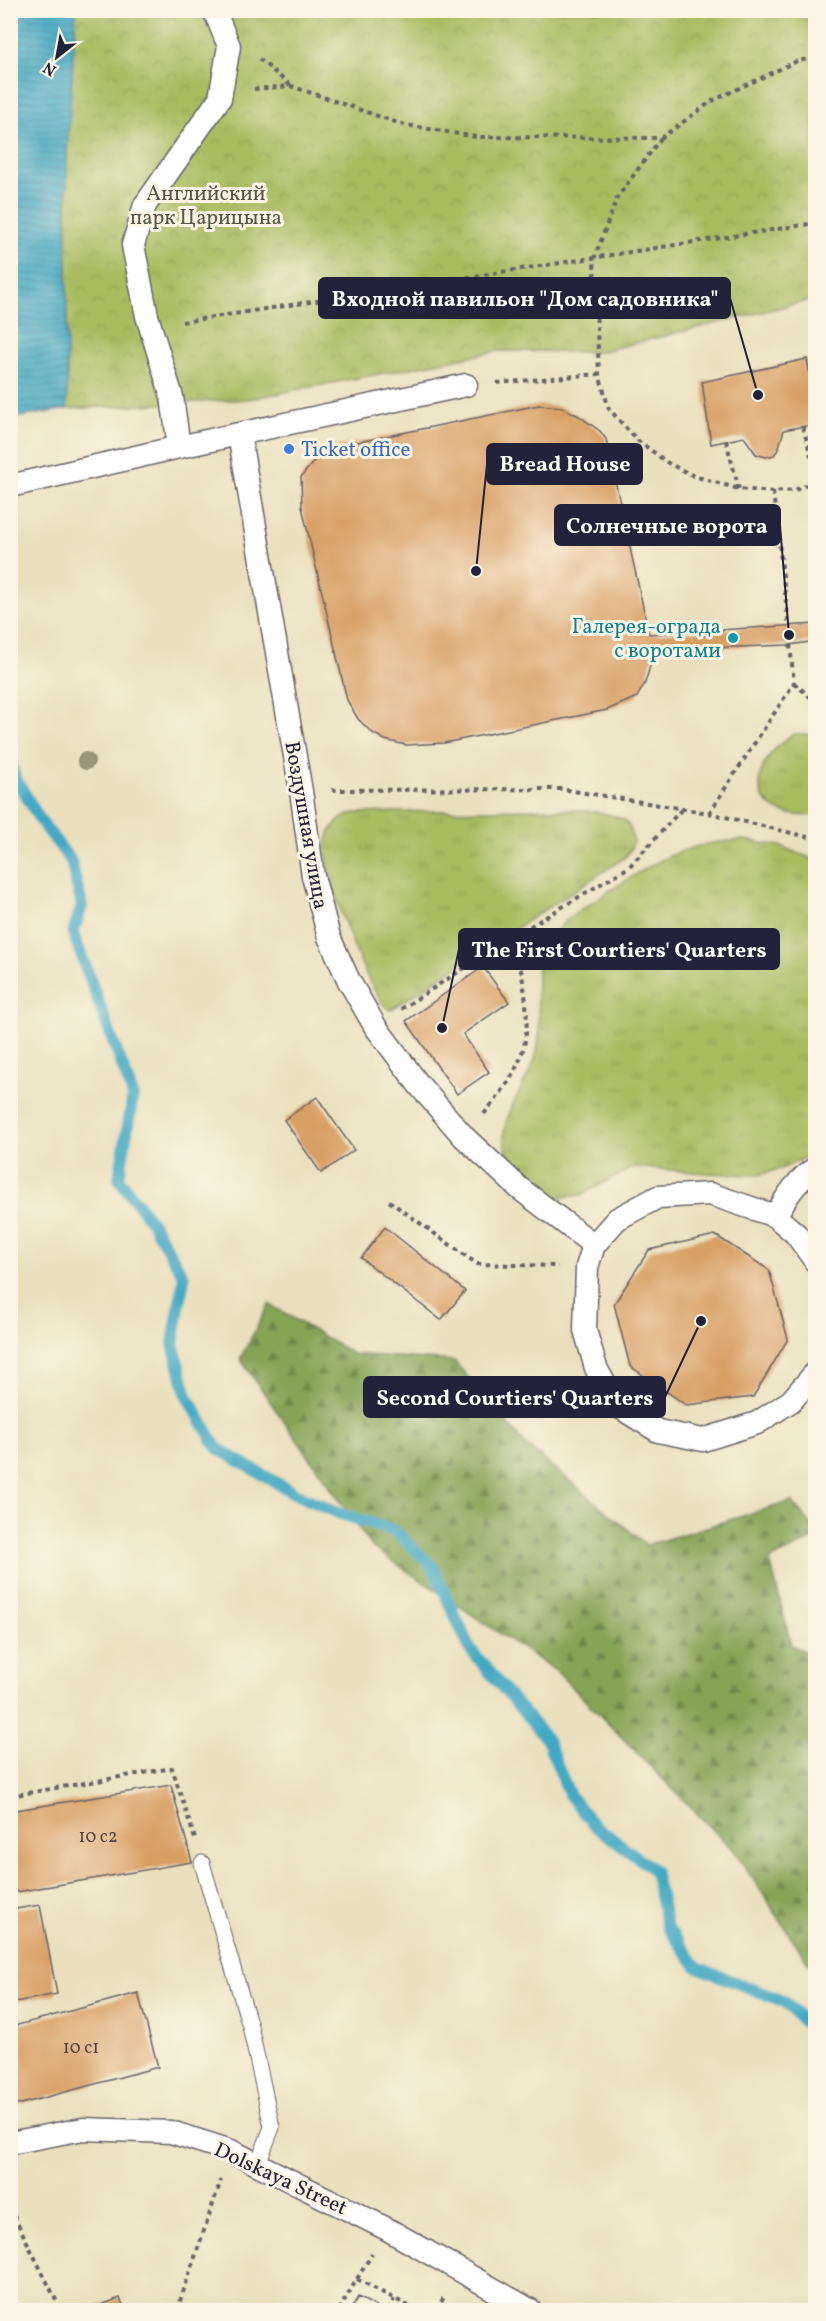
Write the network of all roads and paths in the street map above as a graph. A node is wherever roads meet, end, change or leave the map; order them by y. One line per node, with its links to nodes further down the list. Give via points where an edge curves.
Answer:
1 (214, 10): 2 (street)
2 (230, 46): 4 (path, via 261,60); 5 (street)
3 (816, 58): 6 (path, via 797,61 712,101)
4 (291, 86): 5 (path, via 250,89); 6 (path, via 401,124 476,137)
5 (220, 98): 9 (street, via 145,205 133,245)
6 (661, 138): 8 (path, via 617,198)
7 (816, 223): 8 (path)
8 (594, 259): 9 (path); 10 (path)
9 (152, 327): 15 (street, via 172,397)
10 (599, 374): 11 (path); 19 (path, via 609,409 637,440 694,476)
11 (466, 385): 13 (street)
12 (803, 427): 16 (path)
13 (239, 434): 15 (street); 25 (street, Воздушная улица)
14 (726, 441): 19 (path)
15 (179, 447): 18 (street)
16 (816, 474)
17 (816, 481): 20 (path, via 795,490)
18 (10, 486)
19 (739, 489): 20 (path)
20 (773, 492): 21 (path)
21 (789, 627)
22 (790, 645): 23 (path)
23 (794, 683): 24 (path); 27 (path)
24 (816, 702)
25 (301, 791): 26 (path, via 561,789); 30 (street, Воздушная улица, via 313,876 329,937)
26 (682, 809): 27 (path); 29 (path, via 629,867)
27 (709, 813): 28 (path)
28 (816, 839)
29 (514, 936): 30 (path); 31 (path, via 527,1005 525,1041 518,1067)
30 (375, 1026): 31 (street, Воздушная улица)
31 (464, 1137): 35 (street, Воздушная улица)
32 (816, 1168): 34 (street, via 804,1175)
33 (389, 1201): 35 (path, via 477,1264)
34 (775, 1216): 35 (street, via 711,1194 658,1197 617,1218); 36 (street, via 796,1234)
35 (591, 1256): 37 (street, via 585,1330 596,1368 616,1405 658,1431 703,1440 757,1423 791,1401)
36 (816, 1262)
37 (816, 1372)
38 (10, 1796): 39 (path, via 172,1768)
39 (202, 1863): 42 (lane, via 250,2026 272,2127)
40 (10, 2143): 41 (street, Dolskaya Street, via 83,2129 149,2131 171,2132)
41 (231, 2151): 42 (street, Dolskaya Street); 46 (path)
42 (258, 2164): 50 (street, Dolskaya Street, via 387,2229)
43 (10, 2208): 45 (path)
44 (394, 2299): 47 (path, via 357,2279); 48 (path); 49 (path)
45 (61, 2310)
46 (177, 2310)
47 (339, 2310)
48 (388, 2310)
49 (416, 2310)
50 (530, 2310)

